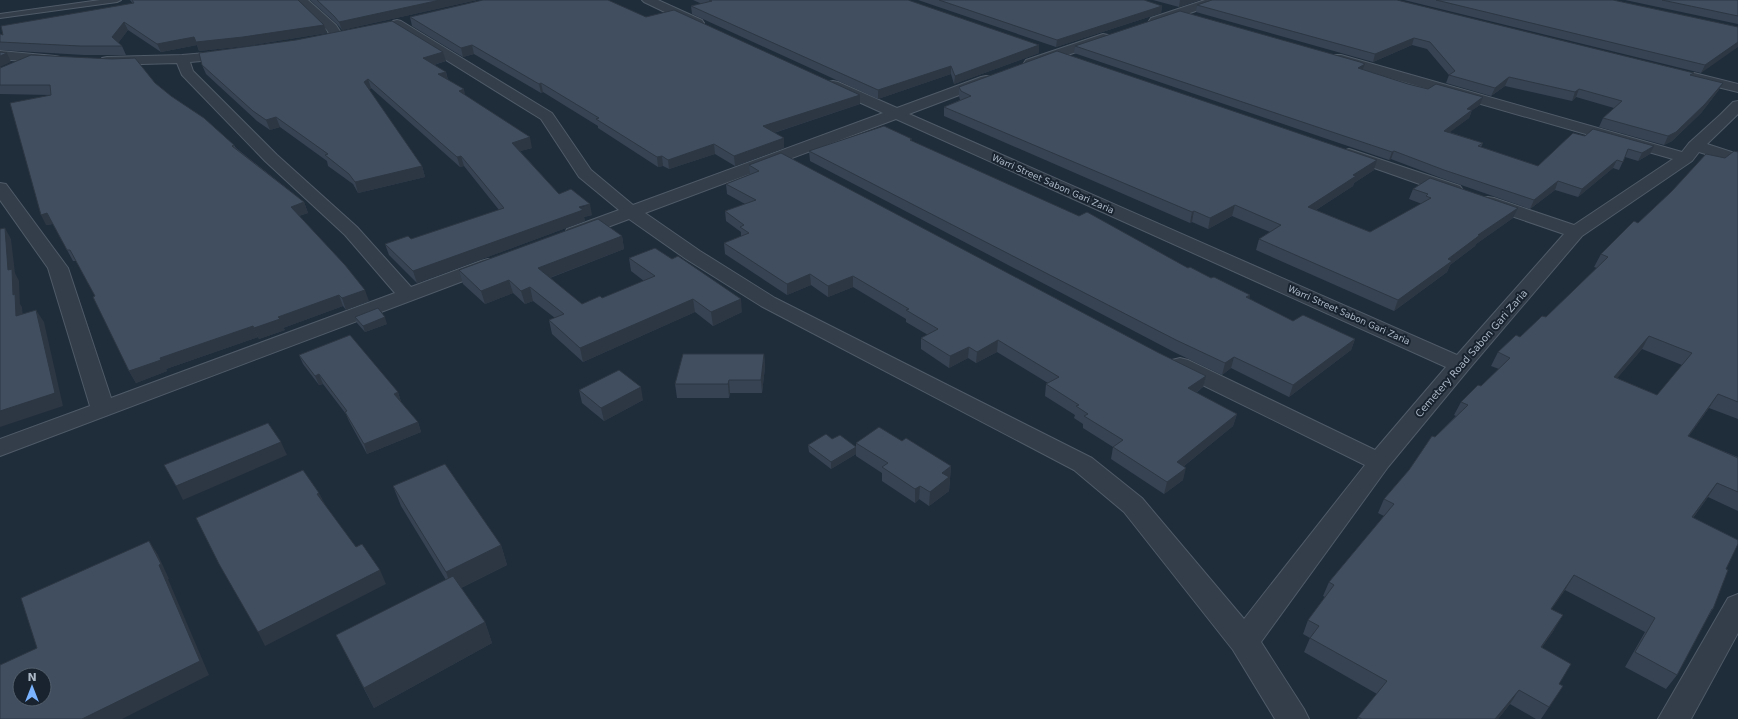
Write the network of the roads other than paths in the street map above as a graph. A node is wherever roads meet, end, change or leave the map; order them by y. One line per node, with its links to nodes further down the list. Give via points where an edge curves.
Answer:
1 (118, 0): 7 (lane)
2 (300, 0): 14 (street, via 332,28)
3 (648, 0): 11 (street)
4 (1217, 0): 6 (street)
5 (1158, 7): 6 (street)
6 (1180, 13): 8 (street); 10 (street)
7 (0, 16)
8 (1203, 20)
9 (397, 24): 38 (street, via 546,116 585,172)
10 (1143, 25)
11 (712, 29)
12 (352, 33): 14 (street)
13 (1114, 34): 18 (street)
14 (337, 36): 15 (street)
15 (323, 39)
16 (1034, 46): 18 (street)
17 (239, 53): 22 (street)
18 (1056, 53): 25 (street); 31 (street)
19 (0, 55): 21 (street)
20 (1326, 55): 33 (street)
21 (34, 58): 23 (street); 26 (street)
22 (182, 59): 24 (street); 42 (street, via 187,72 270,158 351,231)
23 (66, 60)
24 (98, 61)
25 (1078, 61)
26 (7, 70)
27 (1684, 74): 29 (street)
28 (818, 78): 31 (street, Warri Street Sabon Gari Zaria)
29 (1738, 88)
30 (1738, 105): 33 (street, Cemetery Road Sabon Gari Zaria, via 1729,117)
31 (896, 114): 34 (street); 44 (street, Warri Street Sabon Gari Zaria)
32 (1335, 149): 39 (street)
33 (1691, 152): 35 (street); 39 (street, Cemetery Road Sabon Gari Zaria)
34 (785, 156): 36 (street); 38 (street)
35 (1738, 159)
36 (805, 166)
37 (0, 188): 45 (street, via 58,268)
38 (630, 211): 40 (street); 49 (street, via 693,255 768,302 1083,464 1133,505)
39 (1576, 232): 44 (street, Cemetery Road Sabon Gari Zaria)
40 (556, 240)
41 (504, 259): 42 (street)
42 (408, 296): 45 (street)
43 (1165, 358): 47 (street)
44 (1460, 365): 47 (street, Cemetery Road Sabon Gari Zaria)
45 (103, 410): 46 (street)
46 (0, 448)
47 (1379, 462): 49 (street, Cemetery Road Sabon Gari Zaria)
48 (1738, 606): 51 (street)
49 (1244, 641): 50 (street)
50 (1293, 719)
51 (1674, 719)

